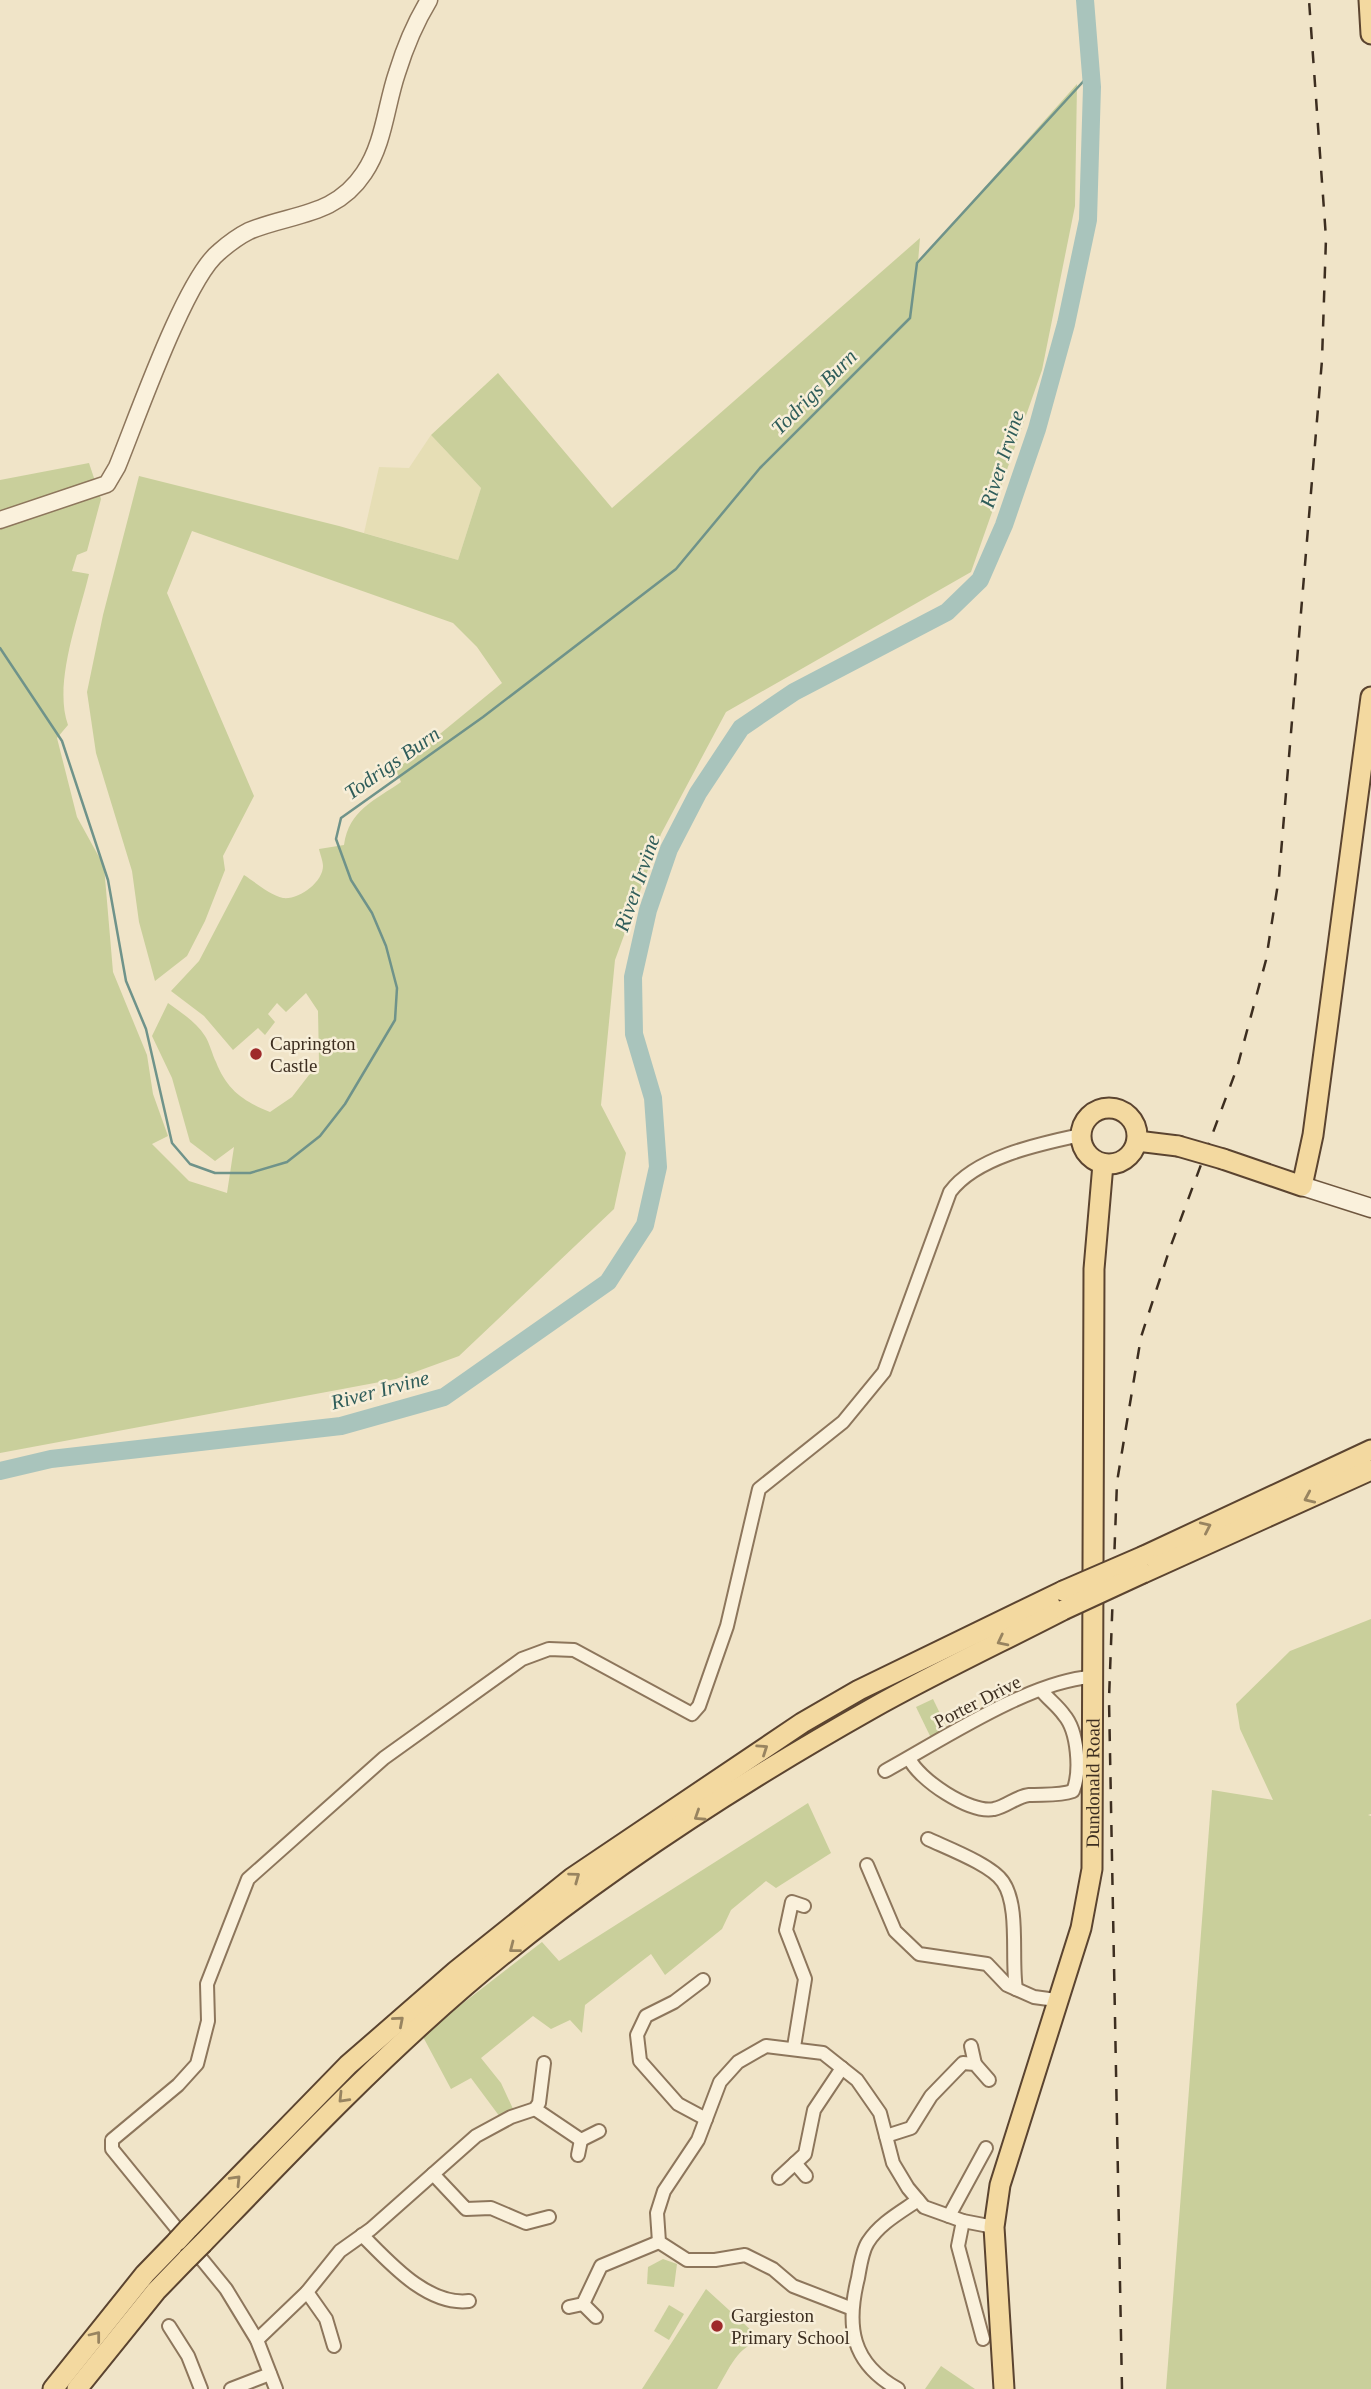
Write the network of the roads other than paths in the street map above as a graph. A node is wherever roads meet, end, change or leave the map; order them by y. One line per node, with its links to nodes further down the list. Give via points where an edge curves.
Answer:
1 (429, 0): 4 (street, via 397,72 376,151 363,174 337,201 306,216 248,232 216,254 187,299 107,484)
2 (1369, 0): 3 (main road)
3 (1371, 34)
4 (0, 520)
5 (1371, 696): 9 (main road)
6 (1081, 1135): 7 (main road, via 1089,1116 1109,1107 1128,1114); 8 (main road, via 1086,1153); 58 (street, via 1028,1146 961,1177 950,1192 884,1372 843,1422 759,1489 727,1626 699,1706 692,1714 574,1650 550,1649 522,1659 384,1758 248,1880 207,1984 208,2021 197,2064 112,2140 112,2149 226,2289)
7 (1137, 1141): 8 (main road, via 1126,1159); 9 (main road, bridge, via 1178,1146)
8 (1103, 1164): 15 (main road, Dundonald Road, via 1094,1269)
9 (1303, 1186): 10 (main road)
10 (1371, 1208)
11 (1371, 1450): 13 (main road, one-way to 11)
12 (1371, 1470): 13 (main road, one-way to 13)
13 (1144, 1564): 14 (main road, bridge)
14 (1063, 1600): 60 (main road, one-way to 14, via 145,2274 348,2065 572,1878 802,1723 859,1690); 61 (main road, one-way to 61, bridge, via 871,1709 695,1818 579,1897 467,1985 359,2081 156,2291)
15 (1091, 1677): 16 (street, Porter Drive); 24 (main road, Dundonald Road, via 1093,1868 1081,1928)
16 (1041, 1690): 17 (street, Porter Drive); 17 (street, via 1073,1728 1077,1781 1073,1791 1026,1795 994,1810 981,1809 928,1783 914,1771)
17 (909, 1758): 18 (street, Porter Drive)
18 (886, 1771)
19 (928, 1839): 23 (street, via 993,1872 1003,1882 1010,1900)
20 (867, 1865): 23 (street, via 895,1931 919,1954 987,1964)
21 (782, 1890): 26 (street, via 798,1904 786,1930 805,1979)
22 (703, 1980): 32 (street, via 646,2016 637,2035 640,2061 678,2104)
23 (1016, 1989): 24 (street)
24 (1056, 2000): 46 (main road, Dundonald Road, via 1000,2185)
25 (971, 2046): 27 (street)
26 (794, 2047): 28 (street, via 823,2053); 32 (street, via 766,2046 738,2062 720,2081)
27 (975, 2064): 30 (street); 34 (street, via 963,2063 947,2078 911,2128)
28 (842, 2068): 34 (street, via 857,2080 880,2113); 38 (street, via 814,2110 805,2154)
29 (548, 2069): 31 (street)
30 (989, 2080)
31 (535, 2109): 35 (street); 39 (street, via 476,2136)
32 (706, 2119): 48 (street, via 664,2190 657,2213)
33 (598, 2131): 35 (street)
34 (886, 2136): 42 (street, via 893,2163)
35 (581, 2140): 37 (street)
36 (986, 2148): 43 (street)
37 (578, 2155)
38 (795, 2163): 40 (street); 41 (street)
39 (433, 2174): 44 (street, via 466,2209 491,2208 524,2229); 47 (street, via 377,2215)
40 (806, 2176)
41 (779, 2178)
42 (918, 2200): 43 (street); 53 (street, via 886,2222 868,2242)
43 (949, 2216): 45 (street)
44 (549, 2217)
45 (963, 2221): 46 (street); 57 (street, via 958,2246)
46 (995, 2227): 66 (main road, Dundonald Road)
47 (362, 2235): 49 (street, via 340,2250); 50 (street, via 409,2279)
48 (659, 2242): 51 (street, via 601,2266); 53 (street, via 687,2260 745,2255 774,2269 793,2287)
49 (307, 2292): 56 (street); 58 (street)
50 (462, 2304)
51 (583, 2304): 52 (street); 54 (street)
52 (569, 2307)
53 (850, 2308): 65 (street, via 854,2339 864,2363)
54 (596, 2317)
55 (169, 2326): 62 (street)
56 (334, 2338)
57 (983, 2339)
58 (257, 2340): 59 (street)
59 (270, 2374): 63 (street); 64 (street)
60 (53, 2389)
61 (77, 2389)
62 (201, 2389)
63 (231, 2389)
64 (276, 2389)
65 (898, 2389)
66 (1004, 2389)

